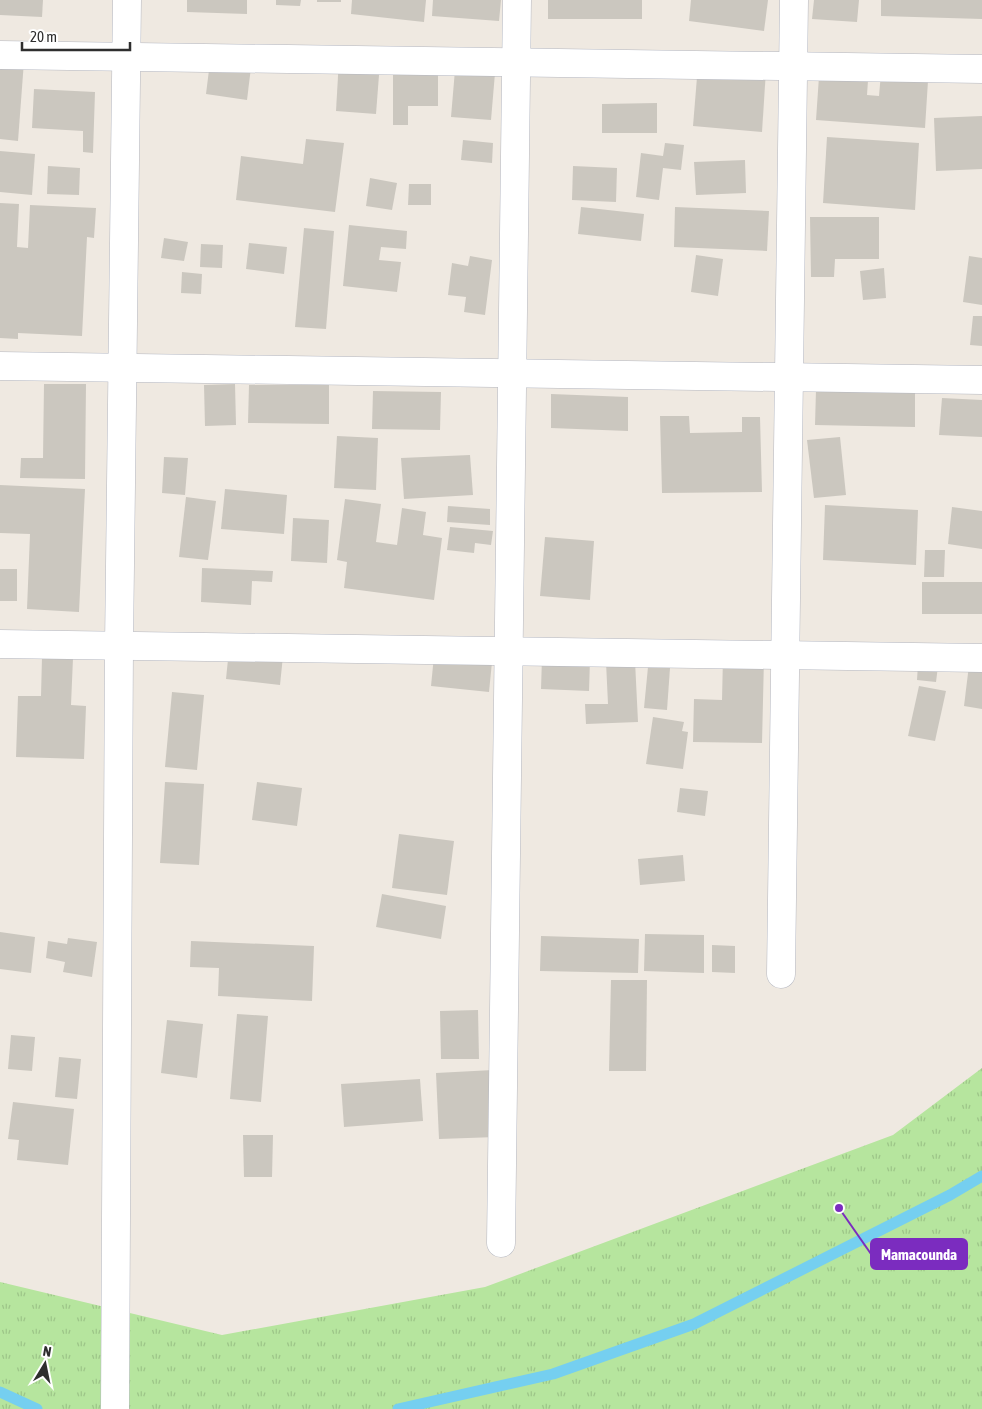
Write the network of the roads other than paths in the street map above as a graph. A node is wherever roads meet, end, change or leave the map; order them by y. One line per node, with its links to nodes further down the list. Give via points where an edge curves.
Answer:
1 (127, 0): 5 (street)
2 (517, 0): 6 (street)
3 (794, 0): 7 (street)
4 (0, 55): 5 (street)
5 (126, 57): 6 (street); 10 (street)
6 (516, 62): 7 (street); 11 (street)
7 (793, 66): 8 (street); 12 (street)
8 (982, 69)
9 (0, 366): 10 (street)
10 (122, 367): 11 (street); 15 (street)
11 (512, 373): 12 (street); 16 (street)
12 (789, 377): 13 (street); 17 (street)
13 (982, 380)
14 (0, 644): 15 (street)
15 (119, 646): 16 (street); 21 (street)
16 (509, 651): 17 (street); 20 (street)
17 (786, 655): 18 (street); 19 (street)
18 (982, 658)
19 (781, 974)
20 (502, 1243)
21 (115, 1409)

